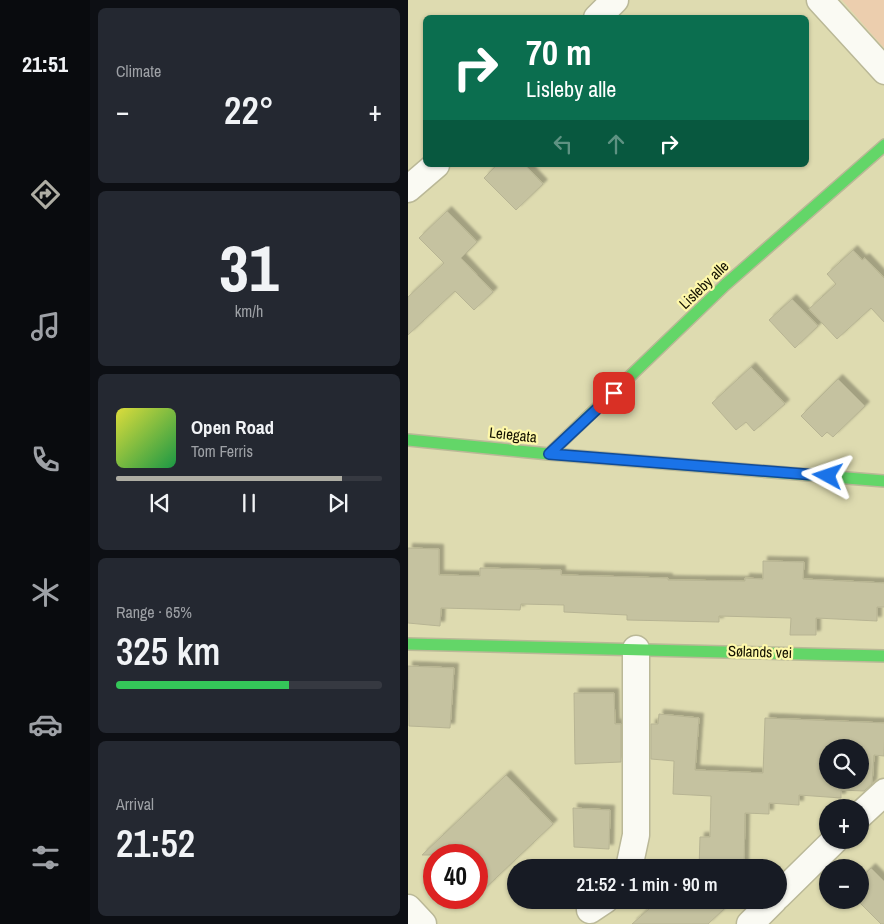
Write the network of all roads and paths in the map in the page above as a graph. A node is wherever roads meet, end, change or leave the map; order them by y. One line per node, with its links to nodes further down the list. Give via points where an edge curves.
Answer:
1 (615, 0): 3 (street)
2 (820, 0): 4 (street)
3 (600, 15)
4 (884, 71)
5 (884, 145): 9 (street, Lisleby alle, via 725,284)
6 (434, 167): 7 (street)
7 (408, 189)
8 (408, 440): 9 (street, Leiegata)
9 (549, 454): 10 (street, Leiegata)
10 (884, 481)
11 (408, 644): 12 (street, Sølands vei)
12 (636, 649): 13 (street, Sølands vei); 17 (street, via 636,835)
13 (884, 656)
14 (884, 792): 15 (street)
15 (869, 806)
16 (826, 849): 18 (street)
17 (631, 859)
18 (787, 887)
19 (408, 908): 21 (street)
20 (765, 909): 22 (street)
21 (423, 924)
22 (750, 924)

